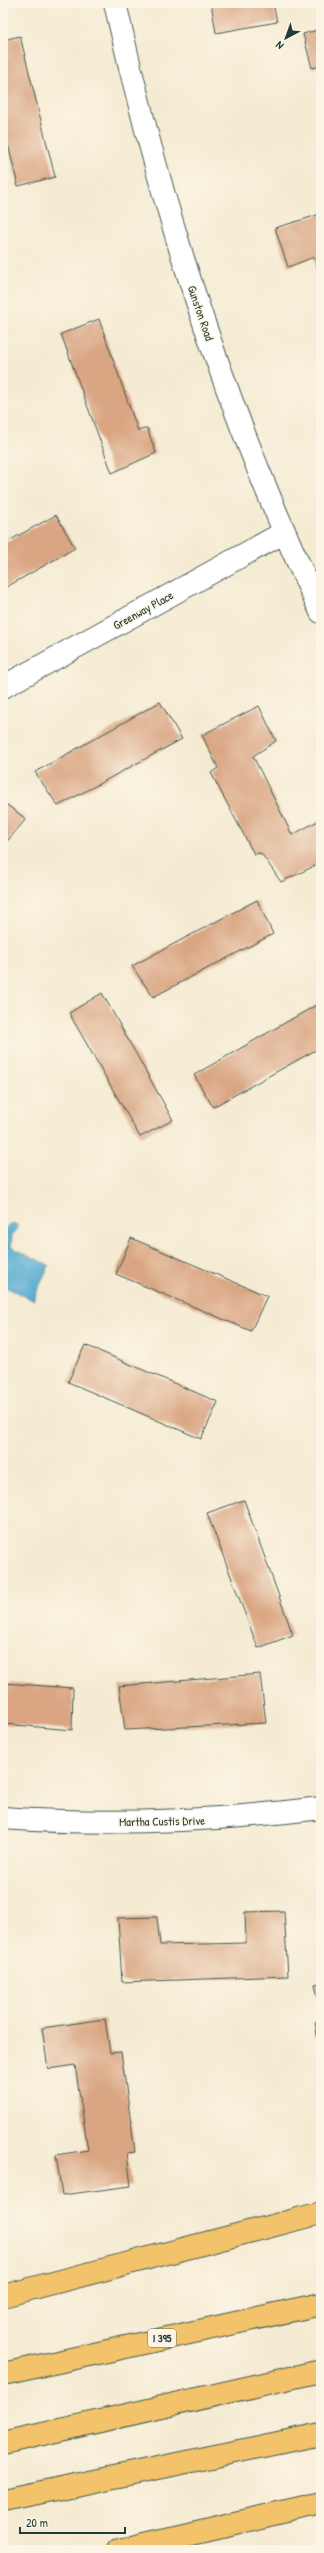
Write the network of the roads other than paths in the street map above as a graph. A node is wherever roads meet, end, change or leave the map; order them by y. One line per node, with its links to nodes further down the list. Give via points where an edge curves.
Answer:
1 (116, 3): 2 (street, Gunston Road, via 149,141 186,269 230,395)
2 (283, 532): 3 (street, Gunston Road); 4 (street, Greenway Place)
3 (321, 612)
4 (3, 687)
5 (321, 1808): 6 (street, Martha Custis Drive, via 200,1820 44,1821)
6 (3, 1818)
7 (321, 2213): 8 (highway)
8 (3, 2296)
9 (321, 2304): 11 (highway, I 395)
10 (321, 2371): 13 (highway)
11 (3, 2374)
12 (321, 2434): 14 (highway)
13 (3, 2443)
14 (3, 2500)
15 (321, 2503): 16 (highway)
16 (119, 2550)

